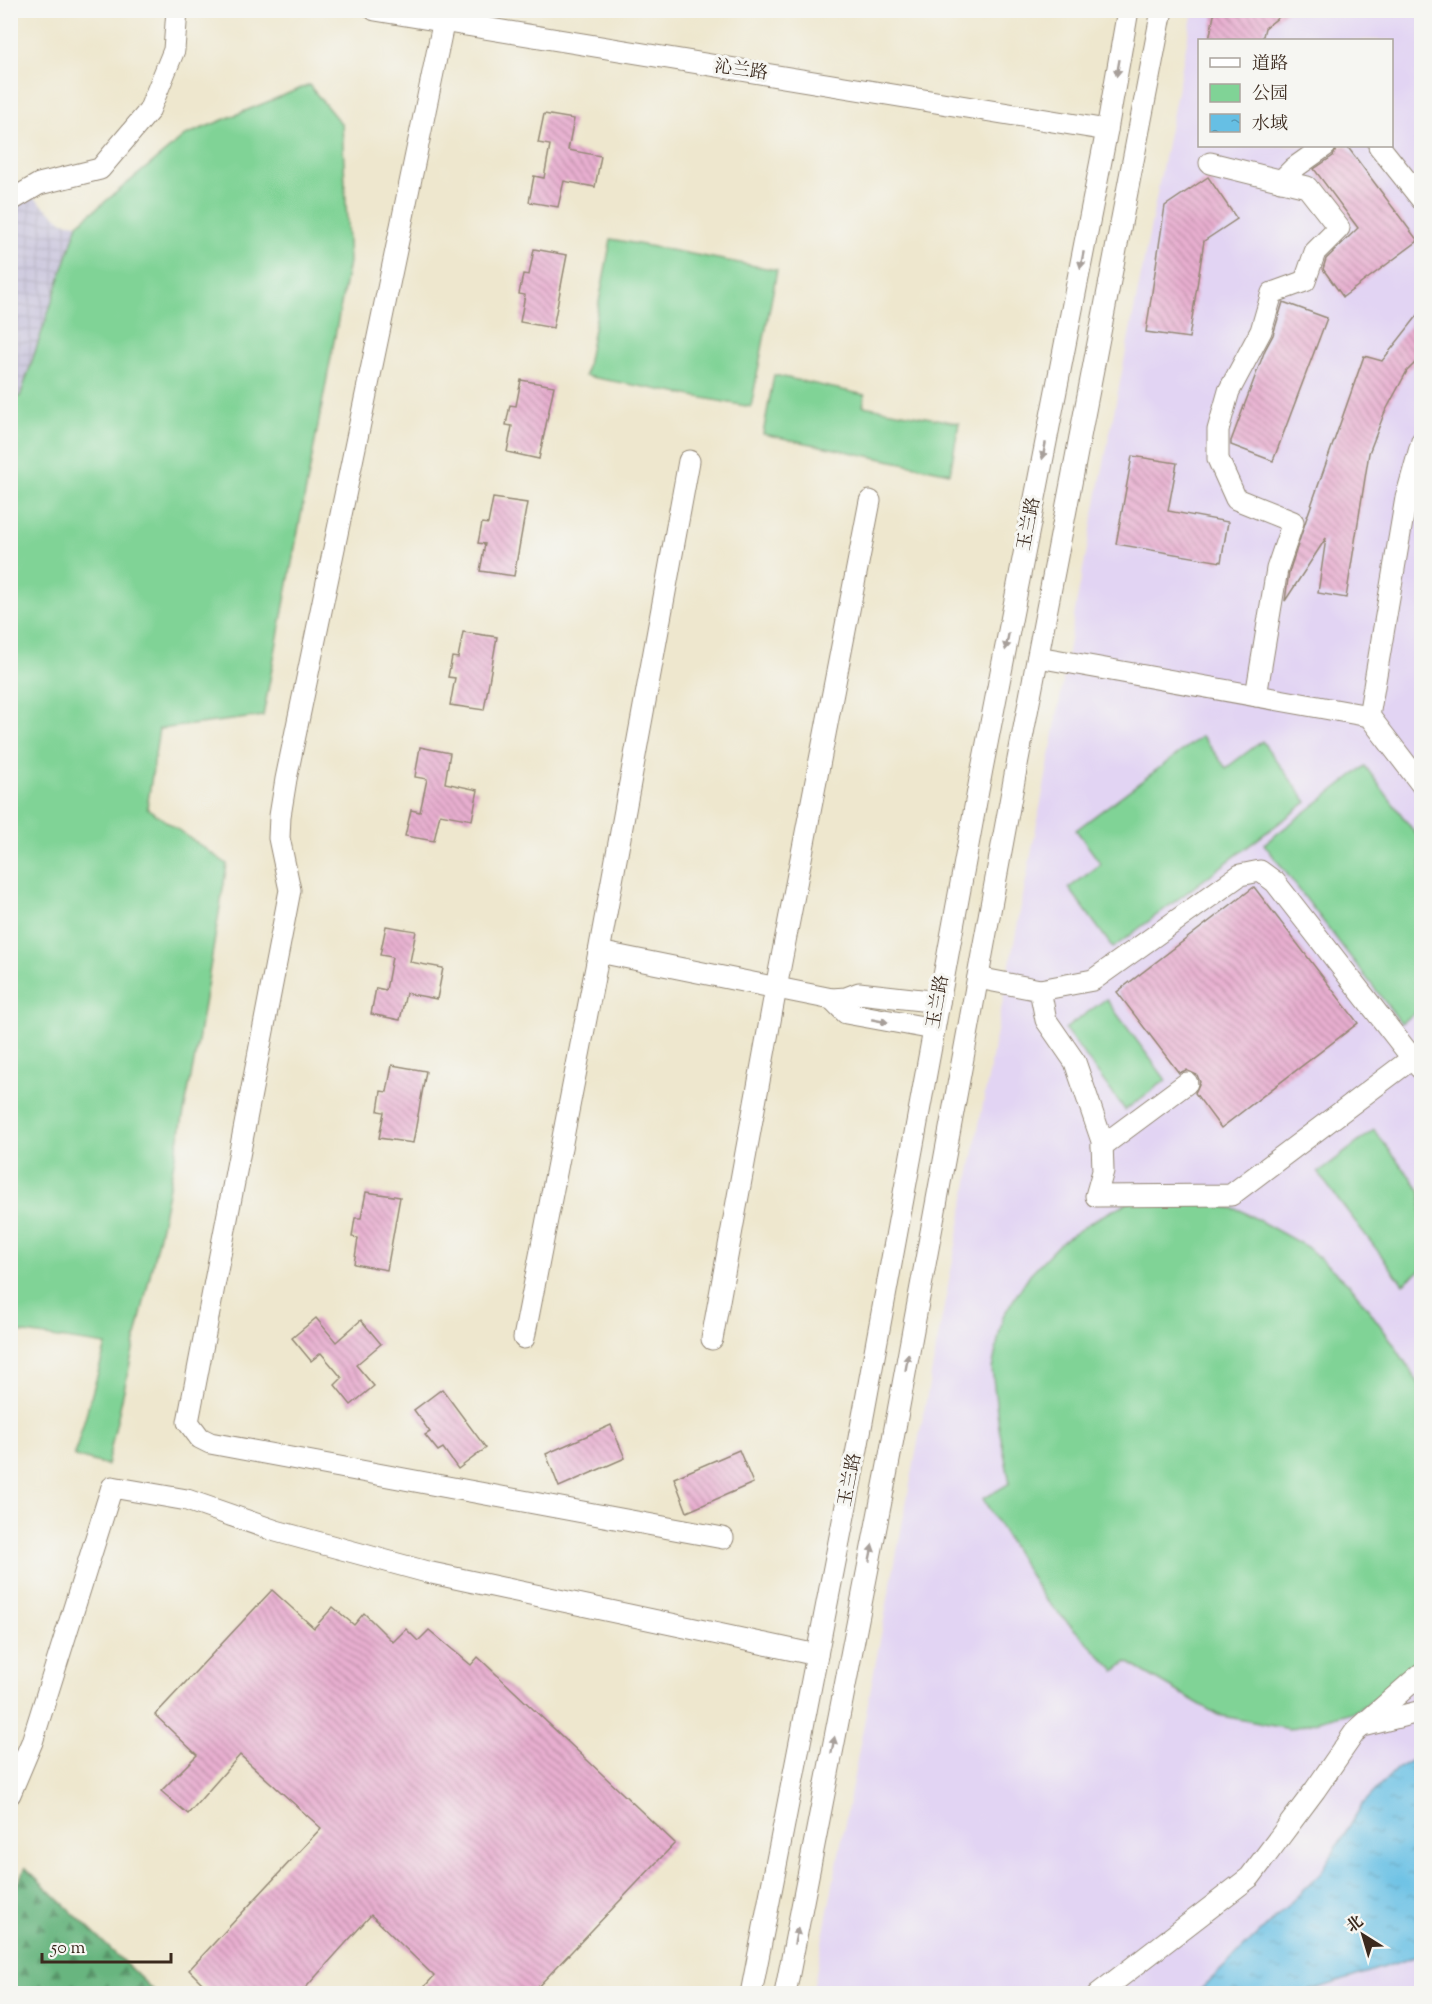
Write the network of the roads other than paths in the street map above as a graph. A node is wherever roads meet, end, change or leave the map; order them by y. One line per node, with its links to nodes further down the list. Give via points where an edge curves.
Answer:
1 (177, 10): 12 (street, via 174,50 149,111 100,169 39,184)
2 (375, 10): 5 (street, 沁兰路)
3 (1128, 10): 6 (street, 玉兰路, one-way to 6)
4 (1162, 10): 16 (street, 玉兰路)
5 (445, 15): 6 (street, 沁兰路, via 674,61); 32 (street, via 286,779 279,838 290,890 188,1422 200,1438 210,1443)
6 (1107, 130): 25 (street, 玉兰路, one-way to 25)
7 (1324, 147): 10 (street)
8 (1380, 147): 11 (street)
9 (1210, 163): 10 (street)
10 (1281, 181): 17 (street, via 1307,188 1339,228 1315,252 1305,281 1272,293 1260,331 1229,391 1218,430 1218,459 1236,499 1293,522 1277,568)
11 (1422, 200)
12 (10, 201)
13 (1421, 448): 18 (street, via 1407,498)
14 (689, 461): 20 (street)
15 (870, 501): 22 (street)
16 (1038, 657): 17 (street); 21 (street, 玉兰路)
17 (1256, 696): 18 (street)
18 (1370, 716): 19 (street)
19 (1422, 785)
20 (599, 952): 22 (street); 30 (street)
21 (978, 978): 23 (street); 39 (street, 玉兰路, one-way to 21)
22 (776, 988): 24 (street); 31 (street)
23 (1040, 990): 27 (street, via 1093,980 1240,875 1260,871 1275,882); 29 (street, via 1046,1020 1075,1062)
24 (832, 999): 25 (street, via 859,993); 26 (street, one-way to 26, via 846,1013)
25 (939, 1002): 26 (street, 玉兰路)
26 (934, 1029): 33 (street, 玉兰路)
27 (1419, 1060): 29 (street, via 1231,1195 1096,1196)
28 (1188, 1083): 29 (street)
29 (1102, 1146)
30 (524, 1338)
31 (712, 1339)
32 (723, 1538)
33 (817, 1655): 37 (street, via 427,1572 276,1531 186,1500 112,1487 32,1742); 38 (street, 玉兰路)
34 (1422, 1673): 36 (street)
35 (1422, 1711): 36 (street)
36 (1361, 1727): 40 (street, via 1250,1877)
37 (10, 1794)
38 (751, 1994)
39 (785, 1994)
40 (1098, 1994)

